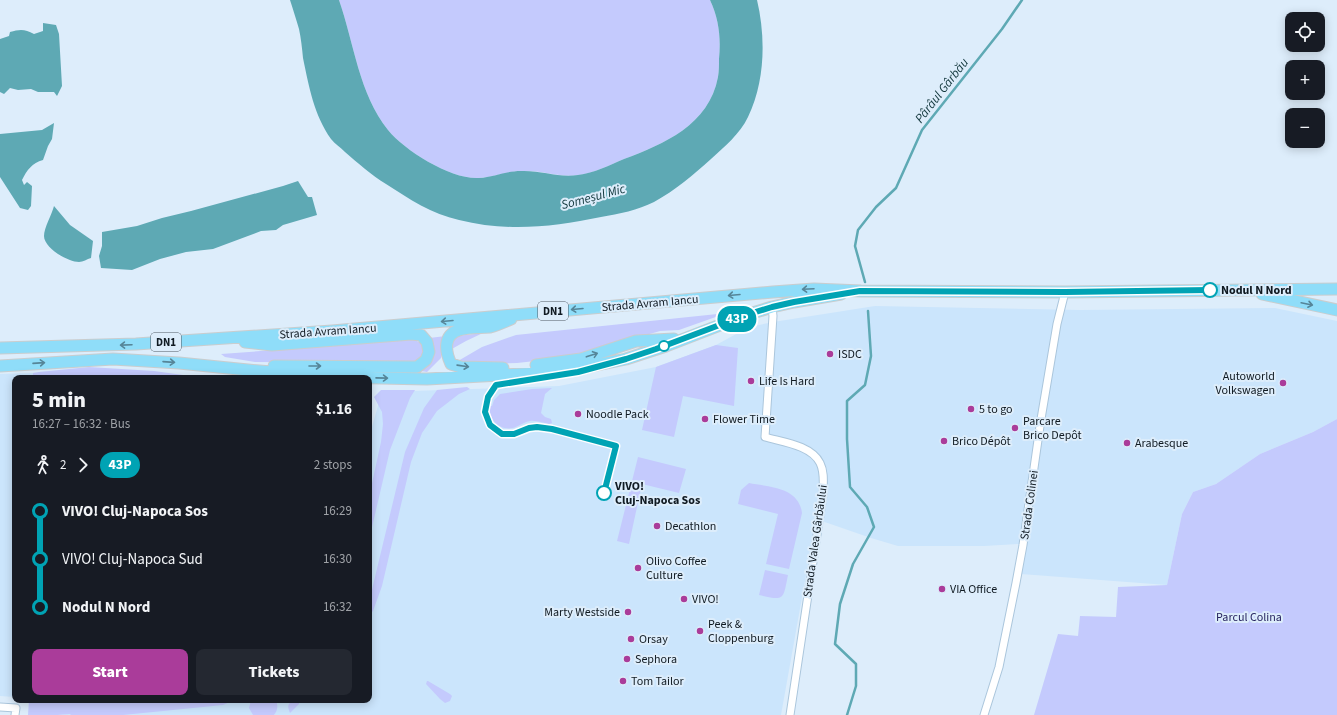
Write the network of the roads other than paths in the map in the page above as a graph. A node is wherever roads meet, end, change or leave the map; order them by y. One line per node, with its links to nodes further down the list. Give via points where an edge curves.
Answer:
1 (1337, 288): 2 (main road, DN1)
2 (1242, 290): 4 (main road, DN1); 6 (main road, one-way to 6)
3 (862, 291): 4 (main road, DN1); 5 (main road, DN1); 7 (main road, Strada Avram Iancu / DN1, one-way to 7, via 793,290)
4 (1065, 292): 18 (street, Strada Colinei, via 1041,419 1023,545 999,667)
5 (772, 307): 9 (main road, DN1); 17 (street, Strada Valea Gârbăului, via 764,437 803,448 812,454 820,463 823,478 823,494)
6 (1337, 310)
7 (526, 314): 8 (main road, Strada Avram Iancu / DN1, one-way to 8); 9 (main road, one-way to 9, via 491,326 458,330 451,335 446,344 451,364 483,368 545,364 581,359 636,341)
8 (216, 339): 10 (main road, Strada Avram Iancu / DN1, one-way to 10); 12 (main road, one-way to 8, via 278,365 417,367 426,360 429,352 427,342 421,335 411,334 272,345)
9 (684, 339): 14 (main road, DN1, one-way to 9, via 427,379 582,368 626,359)
10 (0, 348)
11 (0, 366): 12 (main road, DN1, one-way to 12, via 113,359)
12 (248, 370): 13 (main road, DN1, one-way to 13)
13 (309, 375)
14 (372, 378)
15 (0, 707): 16 (street, via 16,708)
16 (15, 715)
17 (790, 715)
18 (984, 715)

